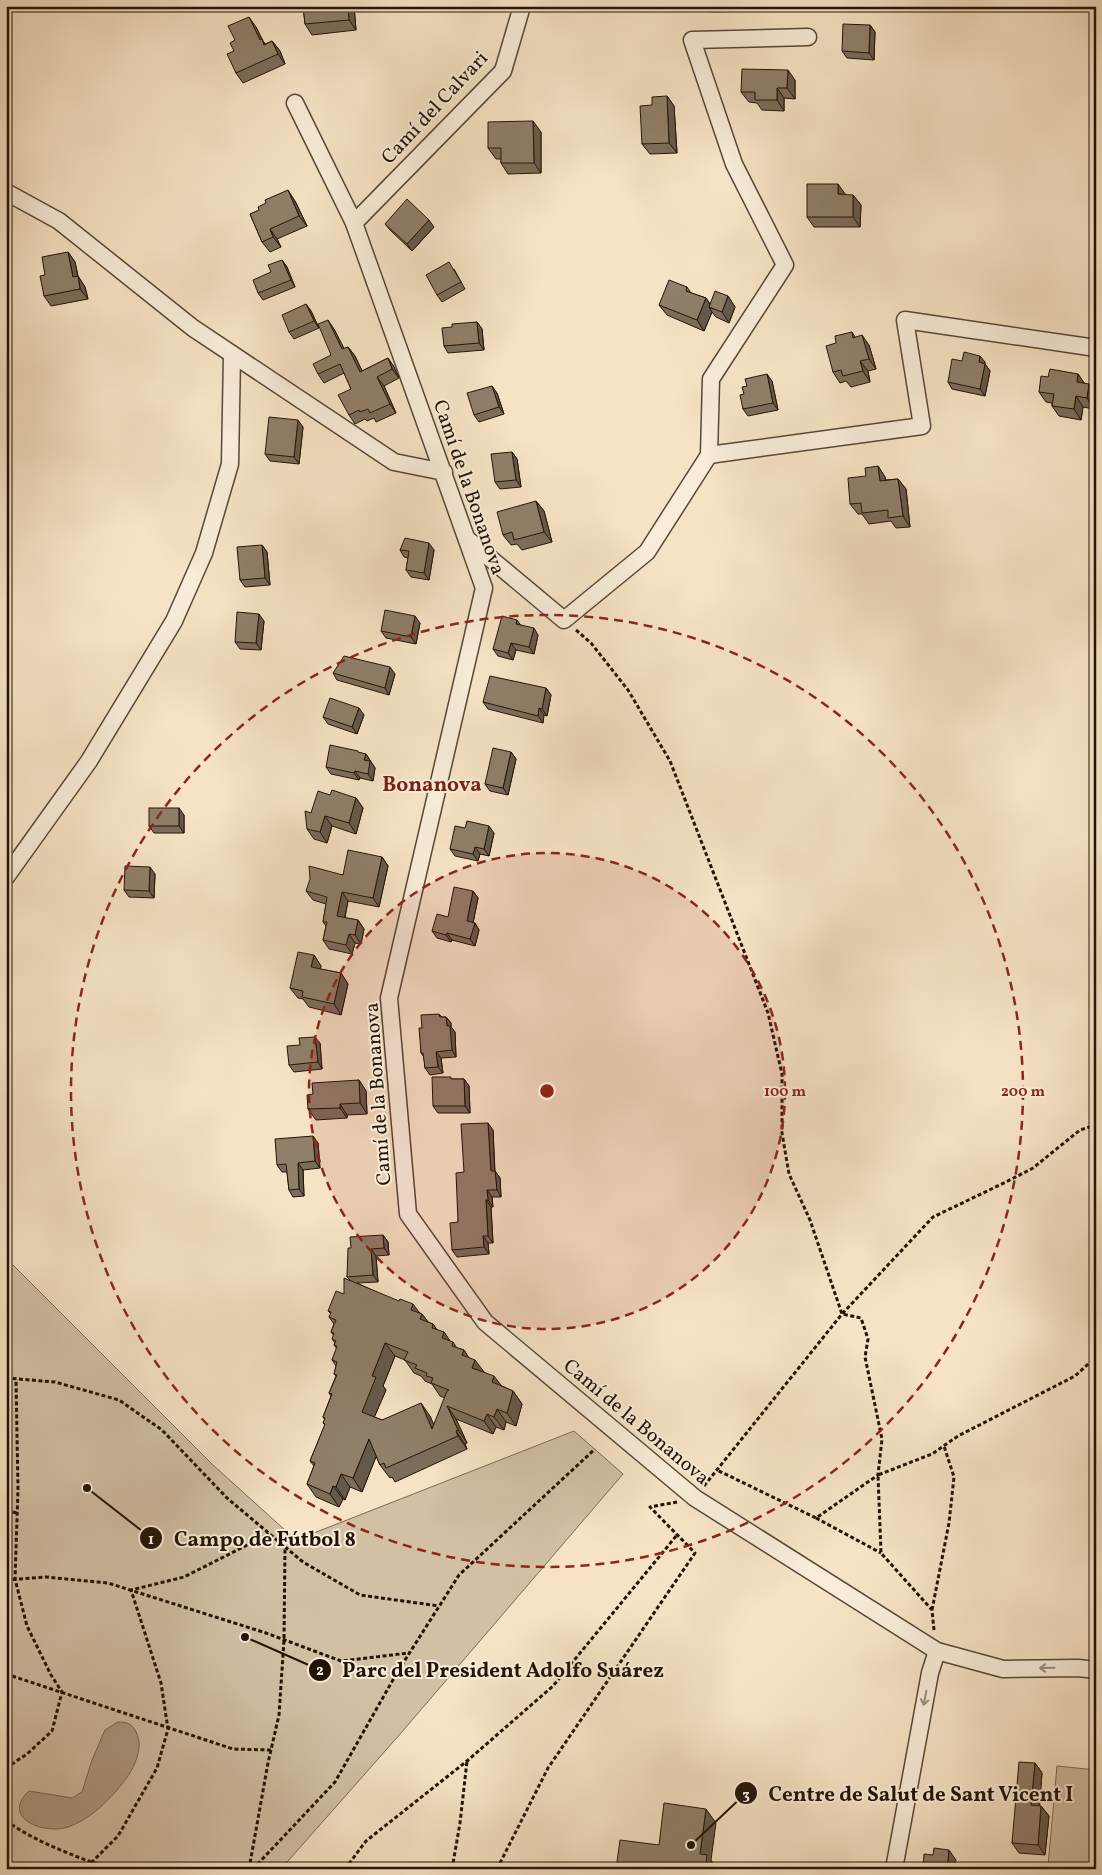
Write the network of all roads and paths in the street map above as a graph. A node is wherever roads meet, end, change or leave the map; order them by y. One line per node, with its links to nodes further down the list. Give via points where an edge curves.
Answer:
1 (522, 6): 5 (street, Camí del Calvari, via 502,70)
2 (808, 37): 8 (street, via 692,40 734,164 785,265 711,379)
3 (295, 103): 5 (street, Camí de la Bonanova)
4 (6, 192): 7 (street, via 59,221 192,328)
5 (354, 223): 9 (street, Camí de la Bonanova)
6 (1096, 348): 8 (street, via 905,320 922,426)
7 (232, 355): 9 (street, via 394,462); 12 (street, via 230,464 204,553 169,630 89,761)
8 (709, 454): 11 (street, via 647,552)
9 (444, 472): 10 (street, Camí de la Bonanova)
10 (465, 538): 11 (street); 22 (street, Camí de la Bonanova, via 484,588 389,998 408,1214 485,1322)
11 (564, 620): 14 (path, via 591,643 628,690 670,761 768,1014 782,1074 782,1134 789,1174 810,1220)
12 (6, 877)
13 (1096, 1125): 14 (path, via 1080,1130 1033,1168 933,1217)
14 (842, 1314): 20 (path); 21 (path, via 861,1318 868,1339 865,1357 882,1439)
15 (1096, 1357): 18 (path, via 1075,1376)
16 (6, 1378): 17 (path)
17 (16, 1379): 24 (path); 26 (path, via 55,1382 119,1400 162,1430 227,1498)
18 (944, 1446): 21 (path); 34 (path, via 954,1477)
19 (595, 1449): 33 (path, via 459,1575)
20 (717, 1470): 22 (path); 25 (path)
21 (878, 1475): 25 (path); 29 (path)
22 (695, 1498): 27 (path, via 650,1507); 36 (street, Camí de la Bonanova)
23 (6, 1512): 24 (path)
24 (18, 1513): 30 (path)
25 (816, 1518): 29 (path)
26 (270, 1534): 28 (path); 32 (path, via 184,1578)
27 (678, 1535): 43 (path, via 552,1686); 53 (path, via 695,1553 548,1768)
28 (285, 1547): 33 (path, via 303,1562 360,1594); 35 (path)
29 (881, 1553): 34 (path)
30 (16, 1579): 31 (path); 32 (path, via 46,1577 108,1583); 40 (path, via 27,1626)
31 (6, 1580)
32 (131, 1590): 35 (path); 41 (path, via 161,1683)
33 (439, 1606): 37 (path)
34 (932, 1610): 36 (path)
35 (284, 1640): 37 (path, via 341,1661); 42 (path, via 279,1715)
36 (937, 1651): 38 (street, Camí de la Bonanova, one-way to 36, via 1003,1669); 54 (street, one-way to 54, via 930,1673)
37 (410, 1653): 50 (path, via 335,1782)
38 (1096, 1670)
39 (6, 1674): 40 (path)
40 (62, 1692): 41 (path); 44 (path, via 52,1731)
41 (168, 1729): 42 (path, via 233,1749); 46 (path, via 157,1768 118,1836)
42 (271, 1750): 49 (path)
43 (467, 1761): 51 (path, via 366,1840); 52 (path)
44 (6, 1768)
45 (6, 1821): 46 (path, via 35,1839)
46 (92, 1862): 47 (path); 48 (path)
47 (89, 1869)
48 (111, 1869)
49 (249, 1869)
50 (253, 1869)
51 (345, 1869)
52 (452, 1869)
53 (497, 1869)
54 (894, 1869)

